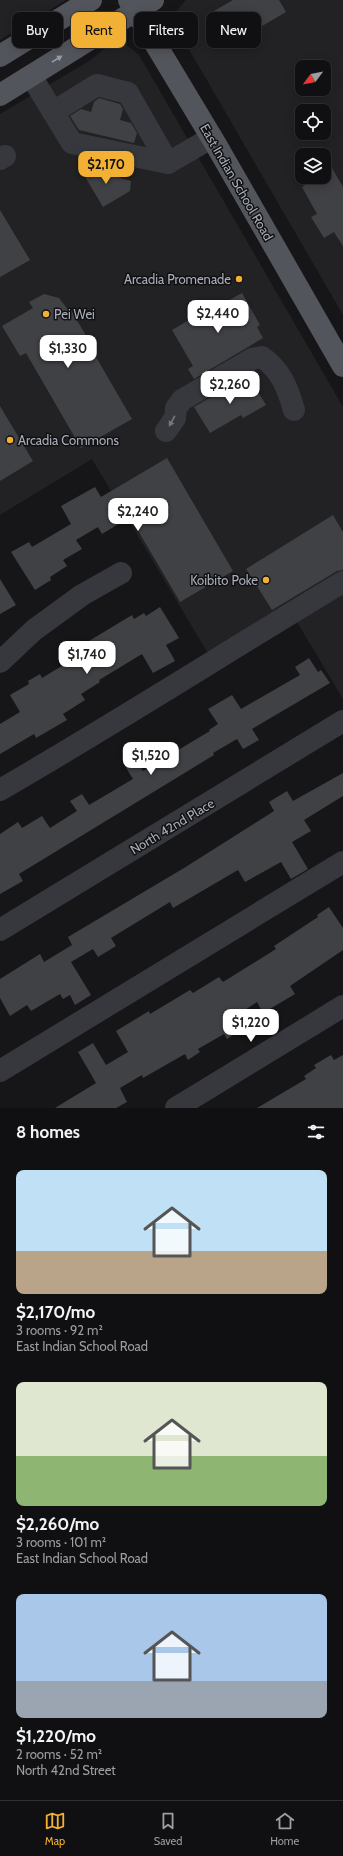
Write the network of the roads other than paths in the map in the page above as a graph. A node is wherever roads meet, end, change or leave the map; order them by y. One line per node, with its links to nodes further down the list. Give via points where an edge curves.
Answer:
1 (91, 0): 3 (main road)
2 (139, 4): 4 (main road, one-way to 2); 7 (main road, East Indian School Road)
3 (0, 56)
4 (31, 76): 5 (main road); 6 (street)
5 (0, 95)
6 (53, 112): 8 (street, via 72,143); 8 (street, via 97,85 128,93)
7 (211, 138): 8 (street); 9 (main road, East Indian School Road)
8 (168, 163)
9 (343, 366)
10 (294, 410): 11 (street, one-way to 11, via 287,385 272,364 262,358 252,359 182,400 176,408 175,418)
11 (166, 431)
12 (121, 573): 14 (street, via 82,595 34,630)
13 (343, 582): 16 (street)
14 (0, 662)
15 (343, 721): 18 (street, North 42nd Place)
16 (0, 790)
17 (343, 862): 20 (street)
18 (0, 930)
19 (343, 1006): 21 (street)
20 (0, 1071)
21 (176, 1108)

